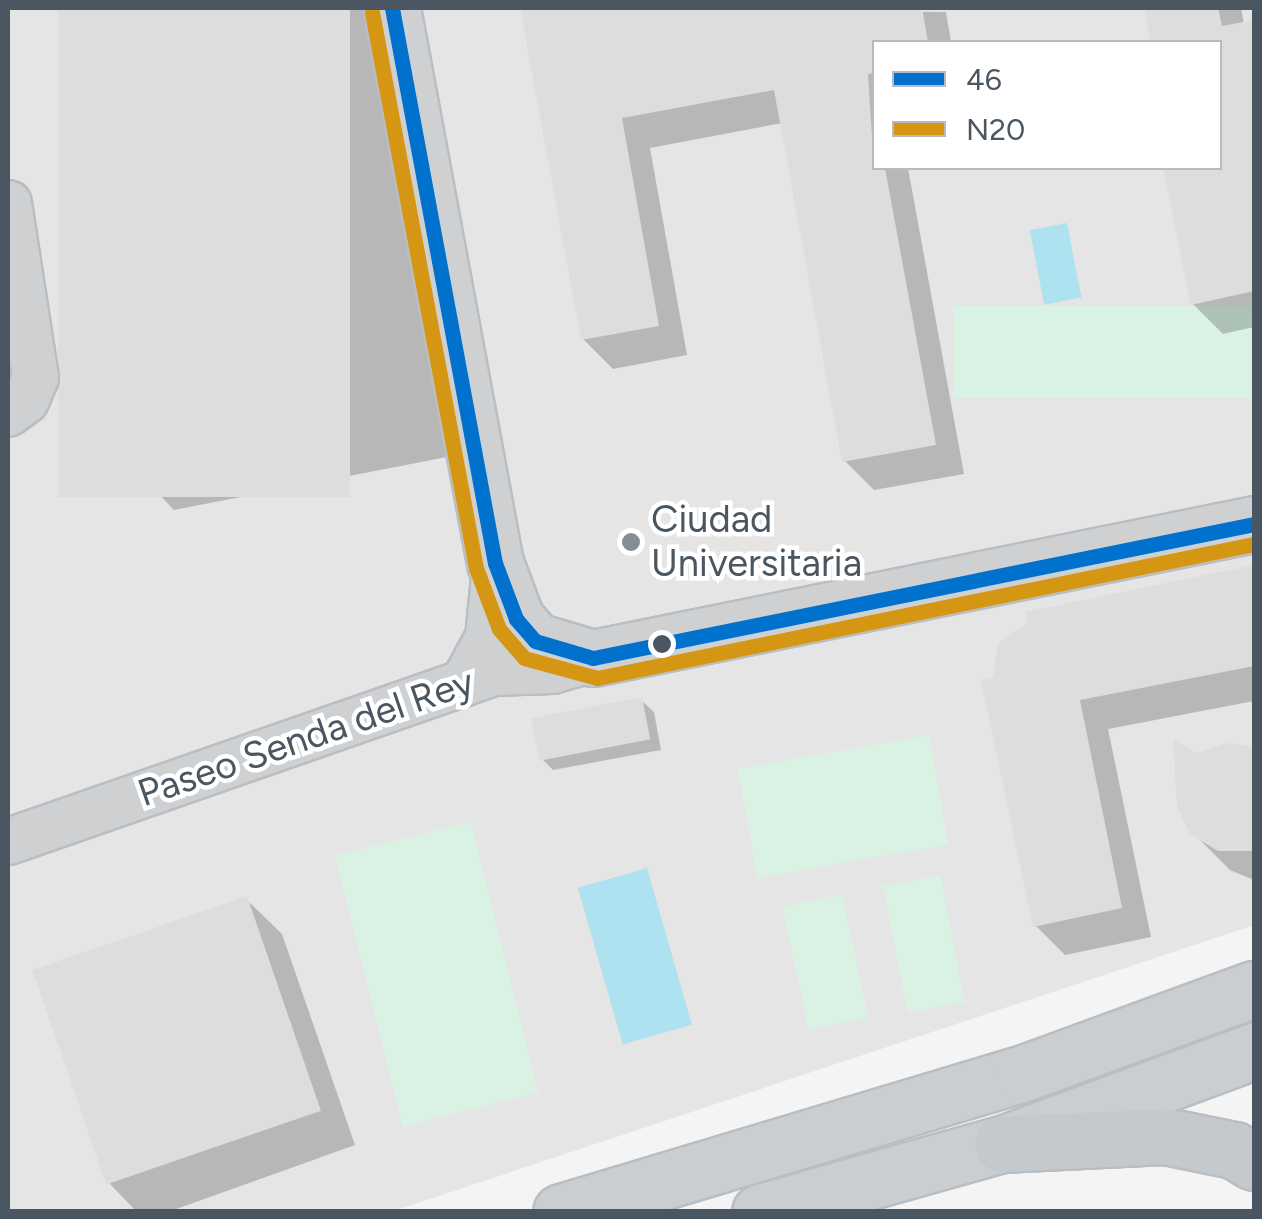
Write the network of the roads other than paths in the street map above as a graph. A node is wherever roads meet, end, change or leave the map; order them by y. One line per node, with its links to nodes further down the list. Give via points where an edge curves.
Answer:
1 (392, 8): 5 (street)
2 (8, 203): 3 (street, via 35,377 25,400)
3 (8, 413)
4 (1254, 524): 6 (street, Paseo Senda del Rey)
5 (495, 563): 6 (street, via 516,619 536,640); 7 (street, via 488,637)
6 (593, 658): 7 (street, Paseo Senda del Rey, via 552,670 493,672)
7 (463, 683): 8 (street, Paseo Senda del Rey)
8 (8, 840)
9 (1254, 989): 13 (main road, via 1024,1074)
10 (1254, 1051): 11 (main road)
11 (1002, 1144): 12 (highway, via 1164,1136 1234,1150); 14 (main road)
12 (1254, 1162)
13 (561, 1212)
14 (760, 1212)

